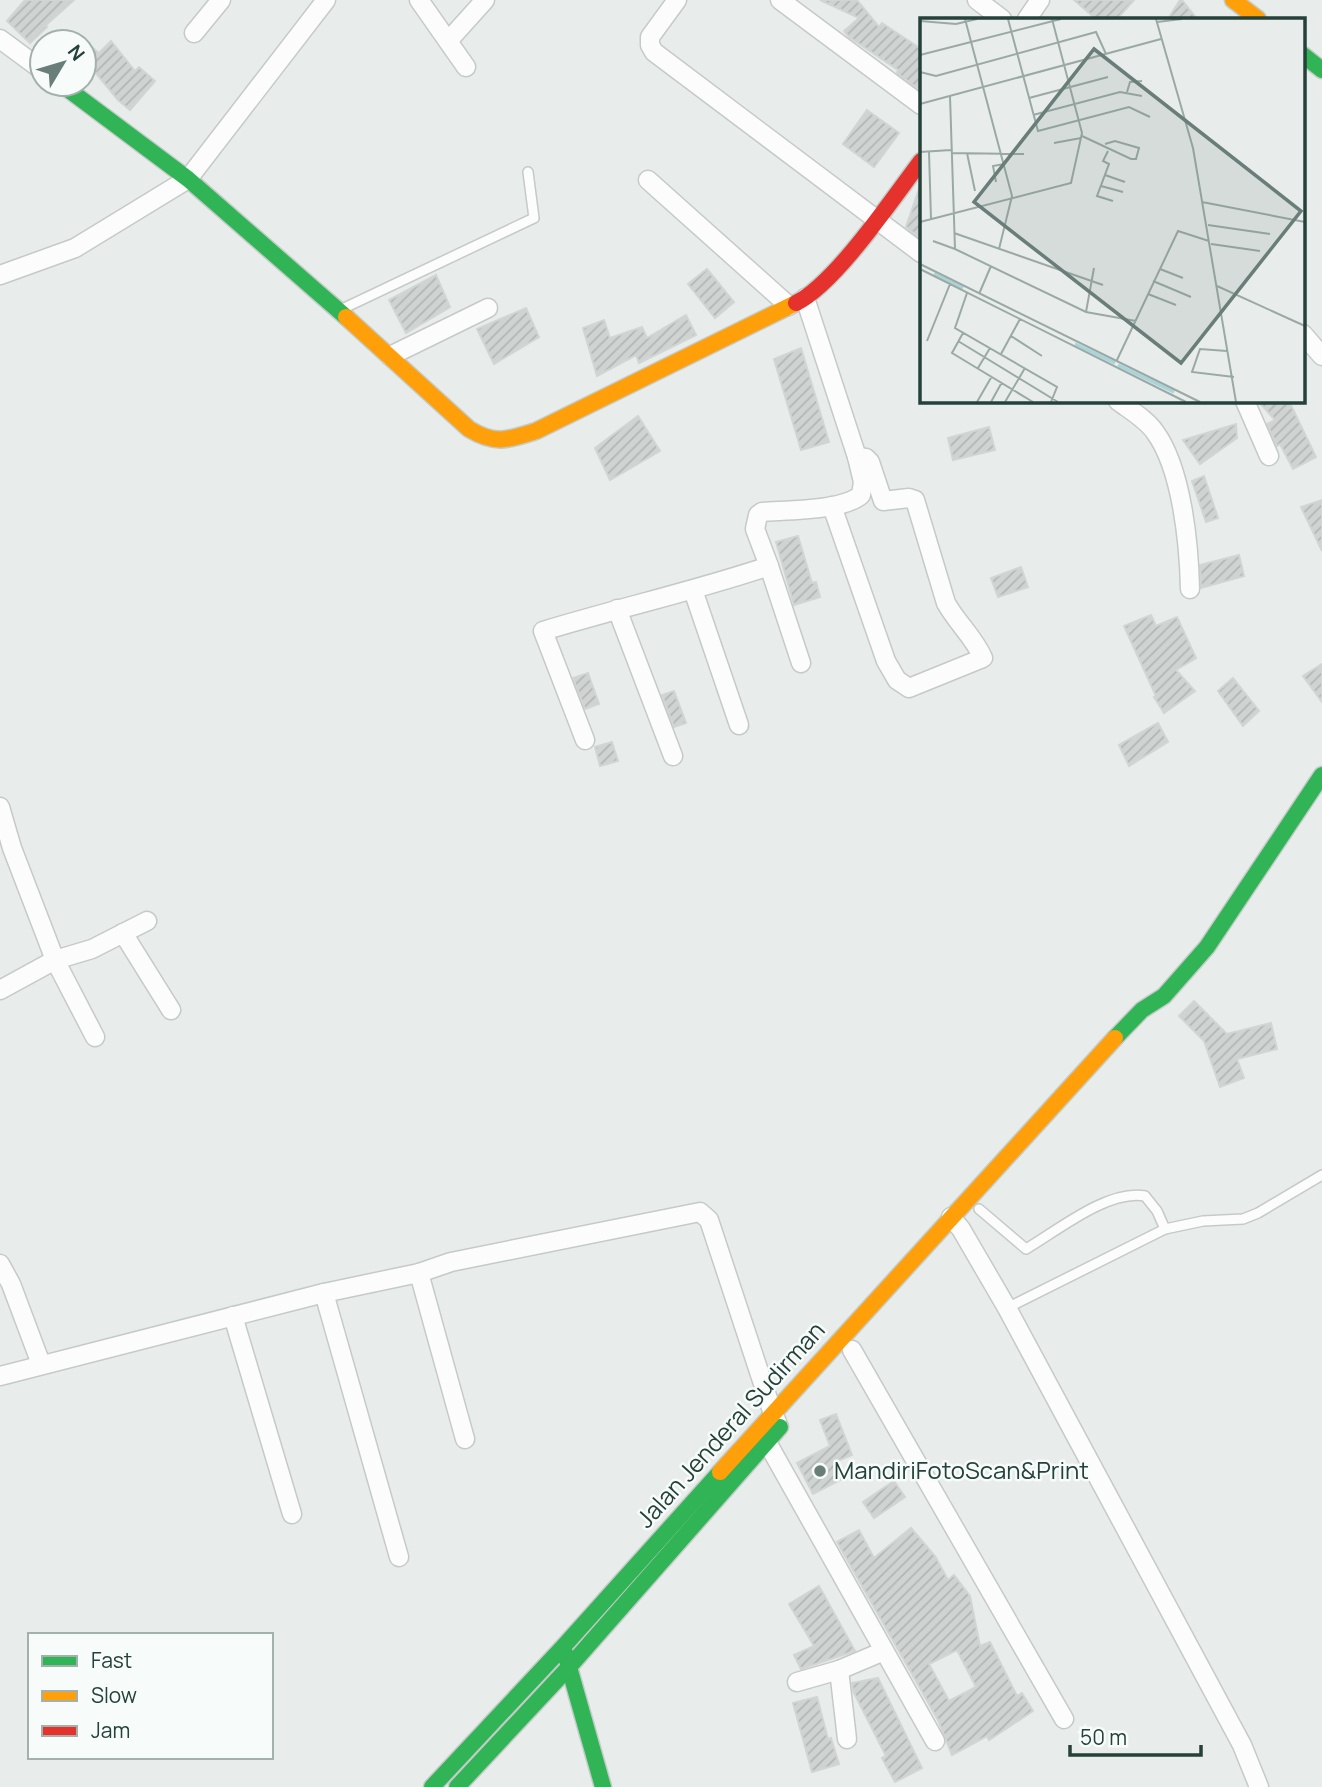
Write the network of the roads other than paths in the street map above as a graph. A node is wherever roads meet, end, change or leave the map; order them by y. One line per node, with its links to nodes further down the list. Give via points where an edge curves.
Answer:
1 (221, 0): 13 (street)
2 (326, 0): 24 (street)
3 (419, 0): 15 (street)
4 (485, 0): 15 (street)
5 (677, 0): 26 (street, via 650,37 654,52)
6 (780, 0): 21 (street)
7 (977, 0): 10 (street)
8 (1040, 0): 11 (street)
9 (1233, 0): 12 (main road)
10 (1001, 18)
11 (1028, 18)
12 (1257, 18)
13 (194, 33)
14 (0, 38): 17 (street)
15 (449, 40): 18 (street)
16 (1304, 56): 19 (main road)
17 (28, 59)
18 (466, 67)
19 (1322, 70)
20 (80, 98): 24 (main road)
21 (920, 103)
22 (920, 162): 26 (main road)
23 (528, 172): 31 (lane, via 534,218)
24 (188, 179): 28 (street, via 75,248); 31 (main road)
25 (648, 180): 29 (street)
26 (877, 219): 27 (street); 29 (main road, via 818,286)
27 (920, 252)
28 (0, 275)
29 (797, 302): 33 (main road, via 536,431 505,441 484,439 469,429); 38 (street)
30 (488, 307): 33 (street)
31 (339, 310): 33 (main road)
32 (1304, 335): 34 (street)
33 (390, 356)
34 (1322, 356)
35 (1119, 402): 41 (street, via 1155,431 1167,455 1189,548)
36 (1245, 402): 37 (street)
37 (1269, 456)
38 (857, 457): 39 (street, via 861,495); 39 (street, via 870,462 883,501 915,500 946,603 983,658 909,688 897,680 886,661)
39 (832, 506): 40 (street, via 758,515 755,529)
40 (769, 566): 42 (street); 44 (street)
41 (1190, 589)
42 (693, 590): 43 (street); 45 (street)
43 (617, 609): 46 (street, via 543,631); 47 (street)
44 (801, 663)
45 (739, 725)
46 (585, 740)
47 (673, 756)
48 (1322, 775): 55 (main road, via 1207,947)
49 (0, 807): 50 (street)
50 (6, 850): 53 (street)
51 (146, 921): 52 (street)
52 (123, 933): 53 (street); 56 (street)
53 (55, 960): 54 (street); 57 (street)
54 (0, 990)
55 (1164, 996): 59 (main road, via 1153,1017); 60 (main road, Jalan Jenderal Sudirman, via 1142,1010 1063,1094)
56 (171, 1010)
57 (95, 1037)
58 (1322, 1175): 61 (lane, via 1243,1219)
59 (979, 1209): 60 (main road); 61 (lane, via 1026,1249 1101,1204 1134,1194 1145,1196)
60 (956, 1223): 65 (street); 67 (main road); 70 (main road, Jalan Jenderal Sudirman)
61 (1165, 1229): 65 (lane)
62 (0, 1264): 68 (street)
63 (419, 1273): 64 (street); 70 (street, via 452,1262 704,1213); 71 (street)
64 (324, 1293): 66 (street); 74 (street)
65 (1007, 1308): 86 (street, via 1242,1745)
66 (233, 1316): 68 (street); 73 (street)
67 (852, 1350): 70 (main road); 80 (street)
68 (41, 1364): 69 (street)
69 (0, 1376)
70 (776, 1420): 72 (main road); 75 (main road, Jalan Jenderal Sudirman)
71 (465, 1439)
72 (768, 1444): 76 (street); 77 (main road)
73 (292, 1514)
74 (399, 1557)
75 (563, 1647): 77 (main road); 83 (main road, Jalan Jenderal Sudirman)
76 (884, 1651): 78 (street); 82 (street)
77 (570, 1666): 84 (main road); 85 (main road)
78 (839, 1670): 79 (street); 81 (street)
79 (797, 1682)
80 (1064, 1719)
81 (847, 1738)
82 (935, 1741)
83 (432, 1787)
84 (457, 1787)
85 (603, 1787)
86 (1259, 1787)

